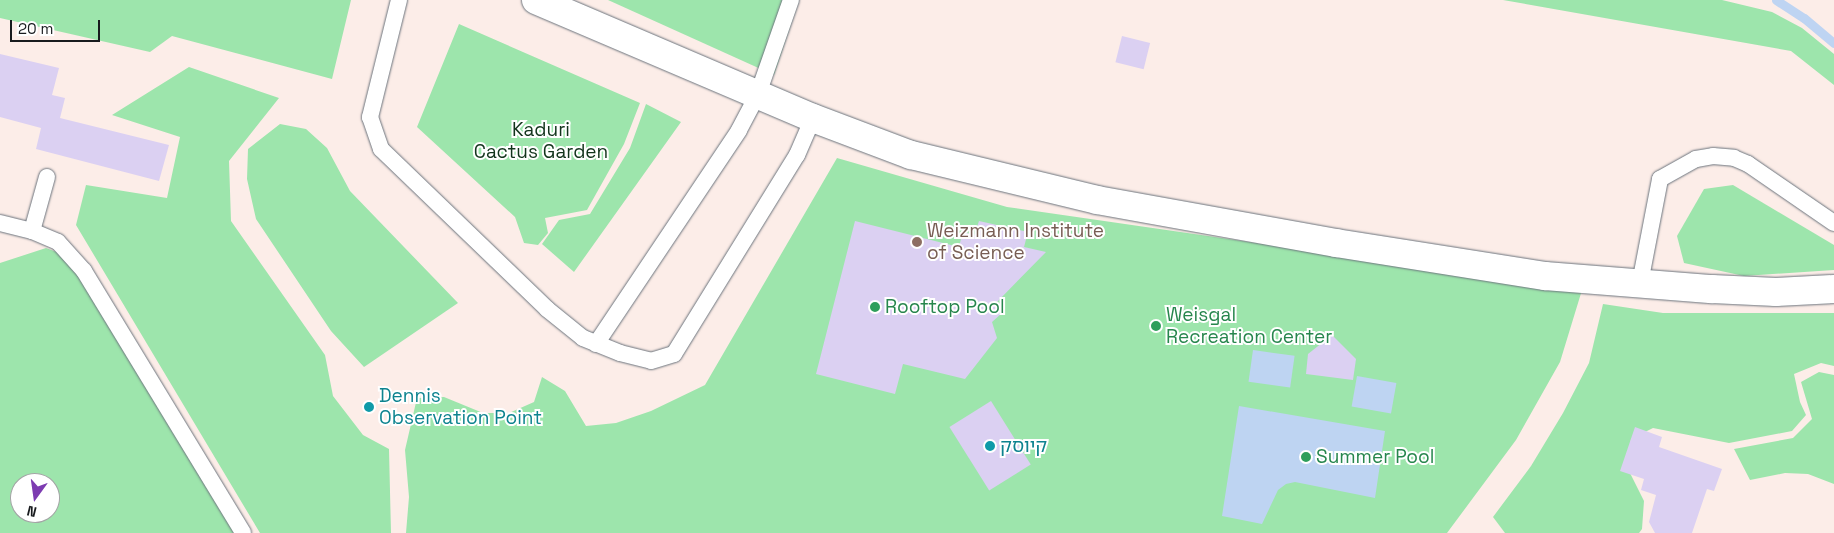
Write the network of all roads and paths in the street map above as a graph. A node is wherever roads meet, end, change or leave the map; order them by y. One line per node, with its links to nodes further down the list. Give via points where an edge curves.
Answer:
1 (399, 0): 12 (lane, via 370,116 381,149 547,309)
2 (536, 0): 4 (street)
3 (791, 0): 4 (lane)
4 (758, 94): 5 (street); 12 (lane, via 739,130)
5 (812, 118): 10 (street, via 910,154 1116,204 1545,276); 12 (lane, via 797,155 674,354 651,361)
6 (47, 177): 9 (lane)
7 (0, 223): 9 (lane)
8 (1834, 223): 10 (lane, via 1748,164 1734,158 1713,156 1696,159 1660,179)
9 (32, 231): 13 (lane, via 58,242 84,271)
10 (1640, 283): 11 (street, via 1776,292)
11 (1834, 289)
12 (596, 344)
13 (243, 533)

